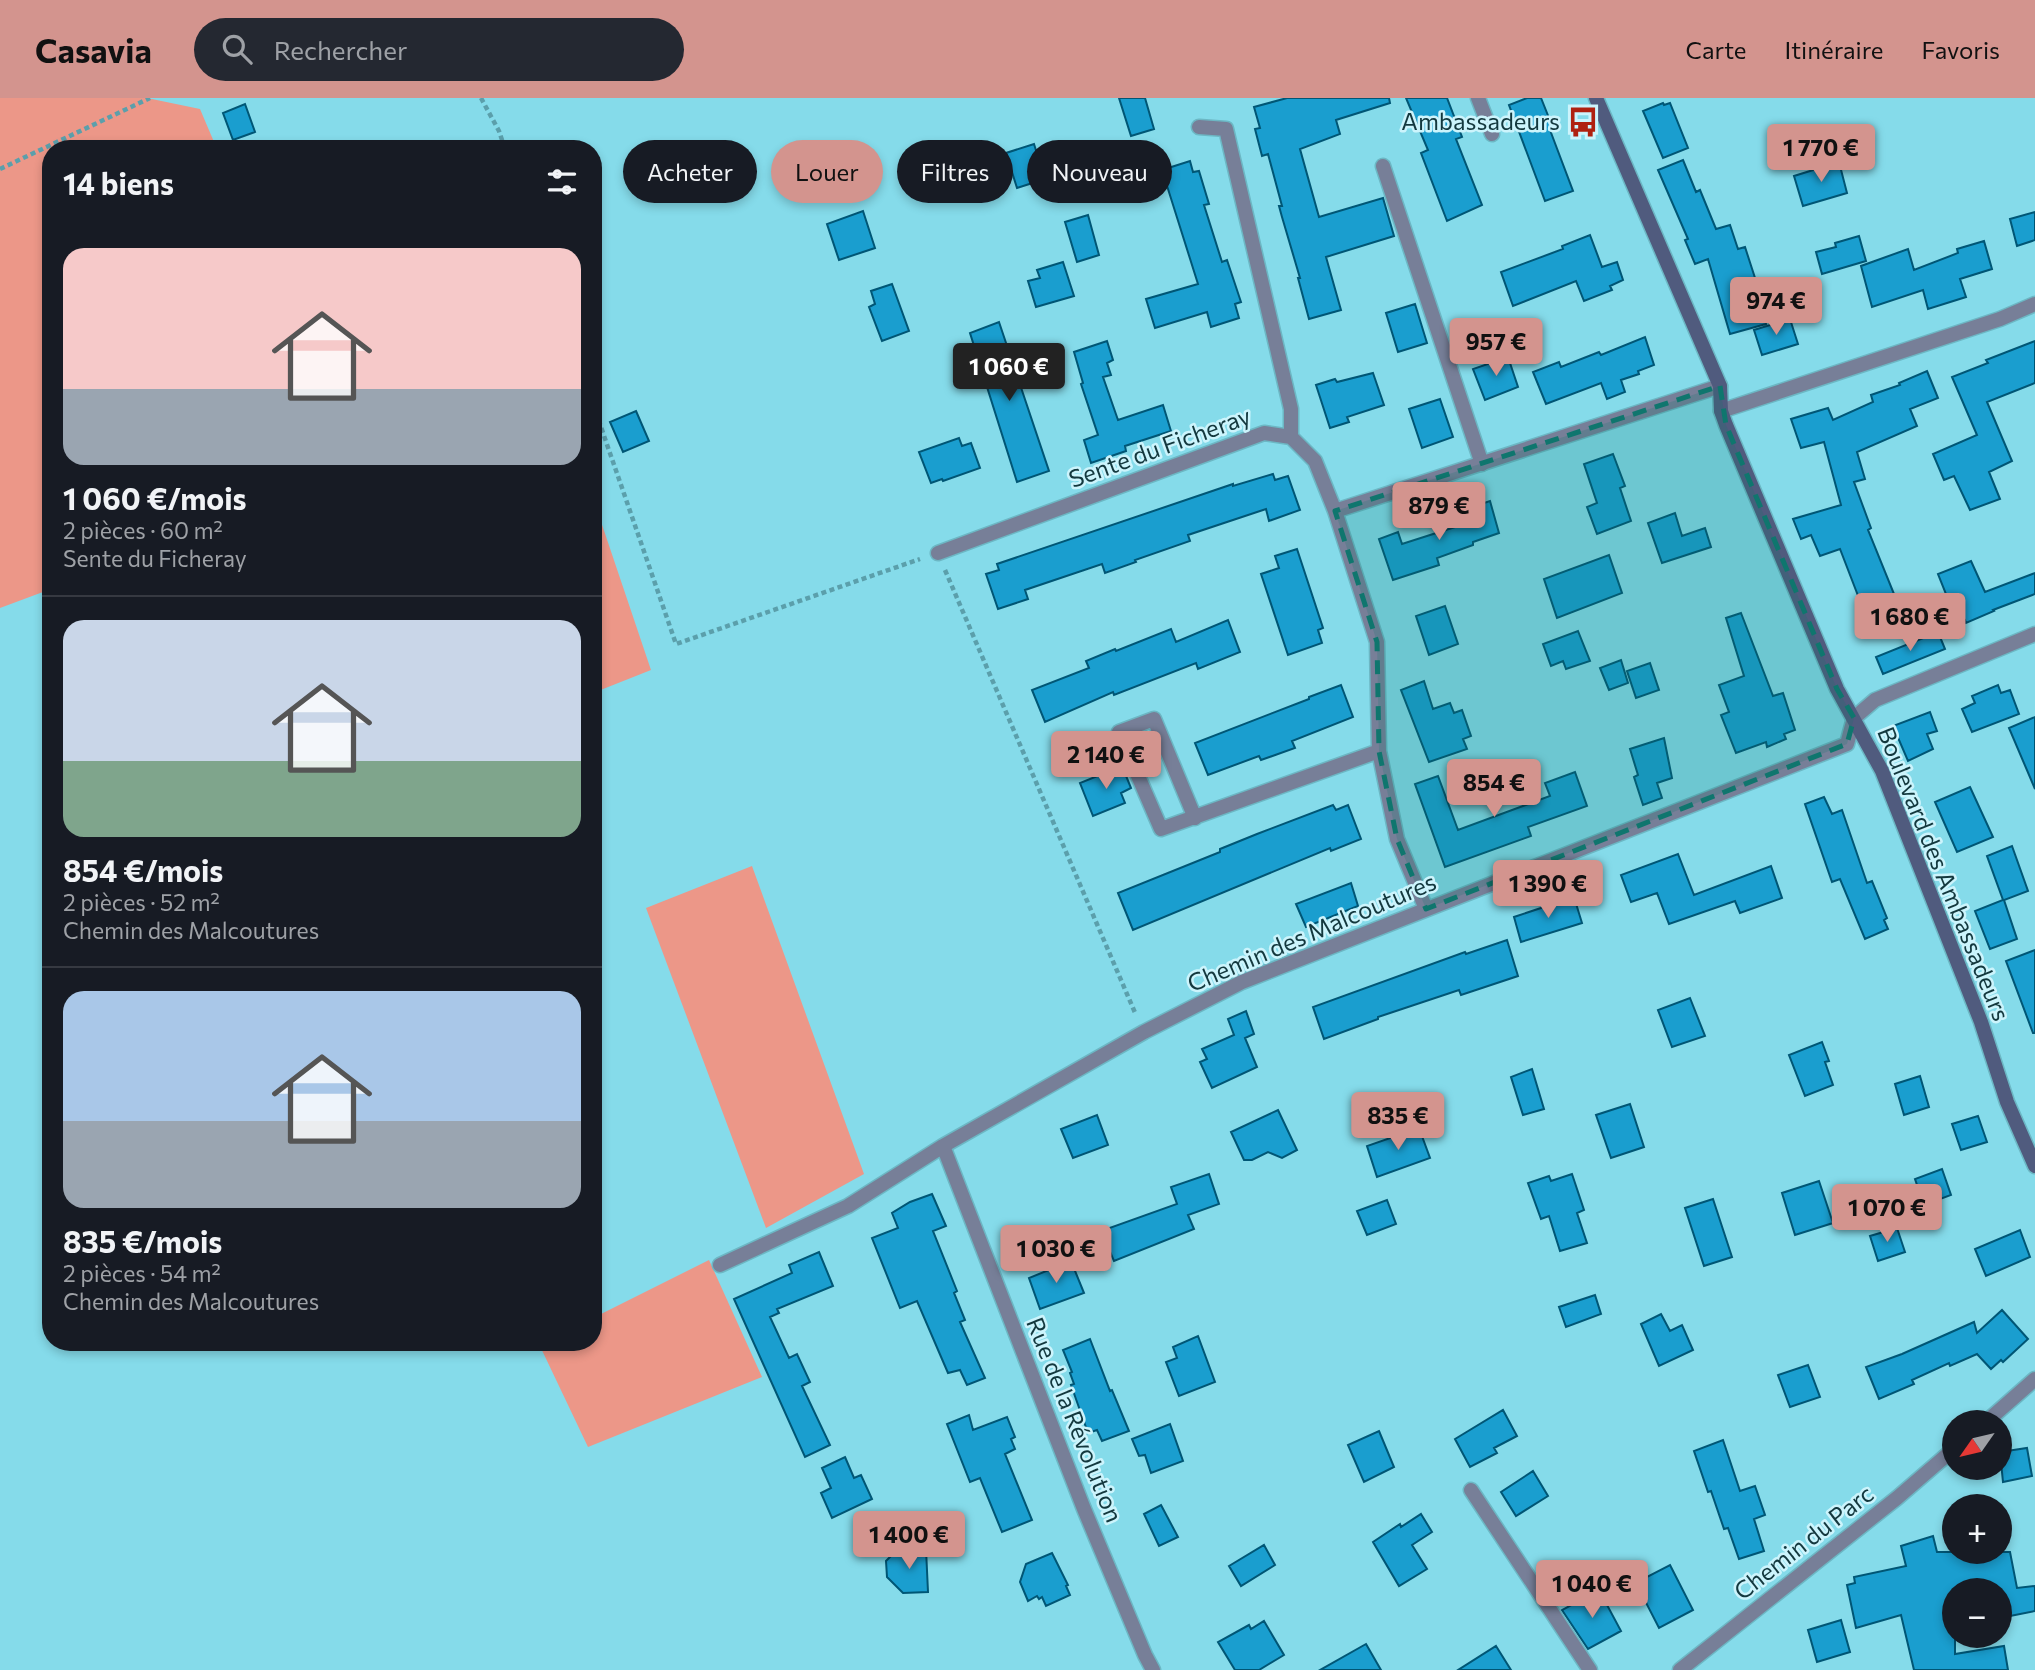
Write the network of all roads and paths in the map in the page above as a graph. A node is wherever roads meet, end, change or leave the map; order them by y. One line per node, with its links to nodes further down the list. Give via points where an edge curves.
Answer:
1 (150, 98): 7 (path)
2 (481, 98): 8 (path)
3 (1478, 98): 6 (street)
4 (1596, 98): 13 (main road, Boulevard des Ambassadeurs)
5 (1199, 127): 16 (street, via 1226,129 1291,409)
6 (1492, 134)
7 (61, 140)
8 (502, 140)
9 (42, 149): 11 (path)
10 (1383, 166): 17 (street)
11 (0, 169)
12 (2035, 304): 14 (street)
13 (1720, 386): 14 (main road, Boulevard des Ambassadeurs); 17 (street)
14 (1721, 411): 21 (main road, Boulevard des Ambassadeurs, via 1837,689)
15 (602, 430): 19 (path, via 676,644)
16 (1291, 437): 18 (street, via 1315,461); 19 (street, Sente du Ficheray, via 1264,433)
17 (1482, 464): 18 (street)
18 (1335, 511): 22 (street, via 1377,642)
19 (938, 553): 25 (path)
20 (2035, 634): 21 (street, via 1875,700)
21 (1854, 718): 24 (street, Chemin des Malcoutures, via 1847,744); 27 (main road, Boulevard des Ambassadeurs, via 1882,771)
22 (1379, 751): 23 (street); 24 (street, via 1397,839)
23 (1195, 818): 23 (street, via 1161,830 1119,732 1154,719)
24 (1426, 909): 25 (street, Chemin des Malcoutures, via 1242,982)
25 (1144, 1032): 26 (street, Chemin des Malcoutures)
26 (943, 1146): 28 (street, Chemin des Malcoutures, via 848,1206); 33 (street, Rue de la Révolution, via 1084,1509)
27 (2035, 1166)
28 (720, 1265)
29 (2035, 1379): 30 (street)
30 (1999, 1410)
31 (1942, 1459): 35 (street, Chemin du Parc)
32 (1471, 1490): 34 (street)
33 (1153, 1670)
34 (1590, 1670)
35 (1680, 1670)

